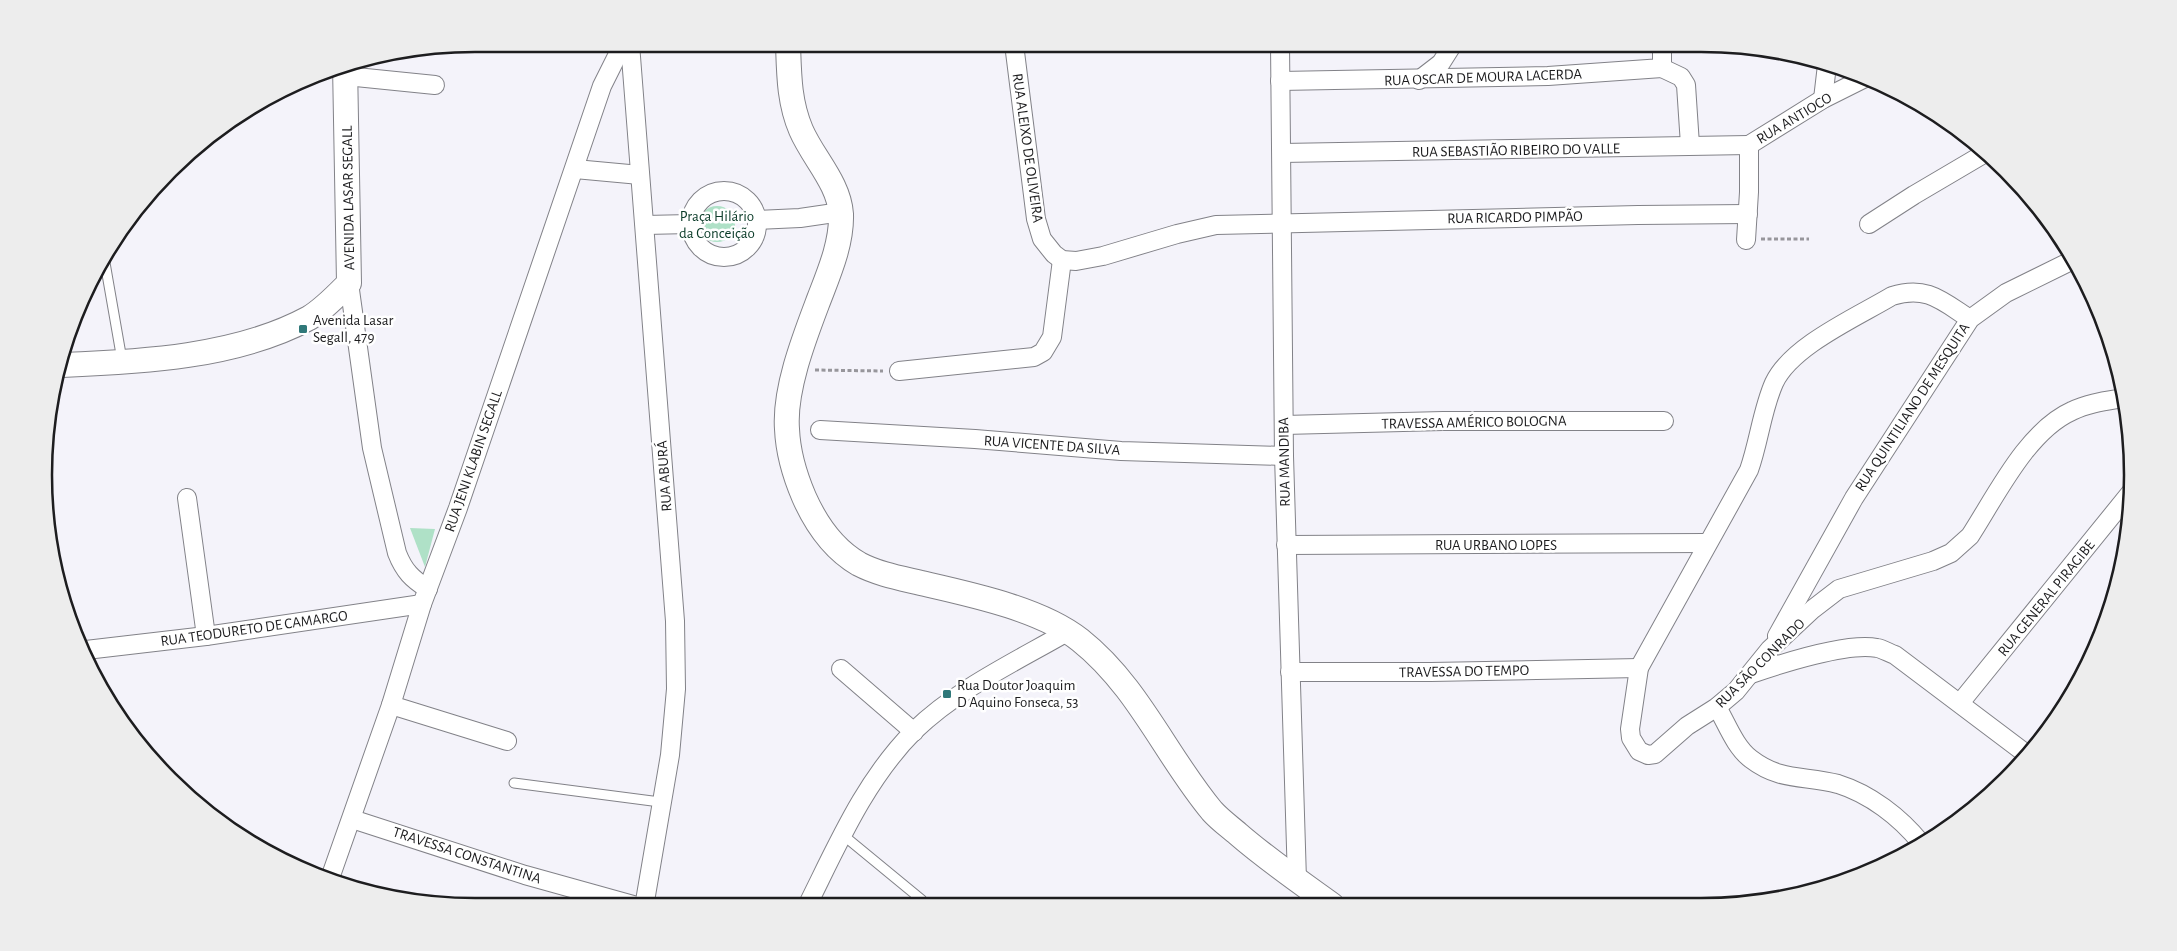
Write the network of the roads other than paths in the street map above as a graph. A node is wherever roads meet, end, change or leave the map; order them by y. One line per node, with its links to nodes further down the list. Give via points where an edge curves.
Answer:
1 (618, 52): 21 (street, RUA JENI KLABIN SEGALL, via 602,86)
2 (631, 52): 22 (street, RUA ABURÁ)
3 (788, 52): 23 (street, via 794,112 832,186)
4 (1015, 52): 31 (street, RUA ALEIXO DE OLIVEIRA, via 1036,219 1048,248)
5 (1280, 52): 13 (street, RUA MANDIBA)
6 (1448, 52): 12 (street, via 1441,63)
7 (1662, 52): 8 (street)
8 (1662, 68): 12 (street, RUA OSCAR DE MOURA LACERDA); 18 (street, via 1681,77 1686,84)
9 (350, 72): 15 (street, AVENIDA LASAR SEGALL)
10 (1827, 72): 16 (street)
11 (345, 73): 34 (street, AVENIDA LASAR SEGALL)
12 (1419, 80): 13 (street, RUA OSCAR DE MOURA LACERDA)
13 (1280, 81): 19 (street, RUA MANDIBA)
14 (1857, 83): 16 (street, RUA ANTIOCO)
15 (435, 85)
16 (1823, 100): 17 (street, RUA ANTIOCO)
17 (1750, 145): 18 (street, RUA SEBASTIÃO RIBEIRO DO VALLE); 24 (street)
18 (1690, 146): 19 (street, RUA SEBASTIÃO RIBEIRO DO VALLE)
19 (1282, 153): 26 (street, RUA MANDIBA)
20 (1979, 156): 29 (street)
21 (575, 169): 22 (street); 48 (street, RUA JENI KLABIN SEGALL)
22 (640, 175): 27 (street, RUA ABURÁ)
23 (841, 212): 25 (street); 49 (street, via 839,239 796,370 786,427 790,458 814,520 841,551 860,564 890,575 1003,604)
24 (1748, 214): 26 (street, RUA RICARDO PIMPÃO); 30 (street)
25 (757, 220): 28 (street, via 749,202 737,193 722,190 712,192 696,205); 28 (street, via 754,239 748,247 740,253 721,257 702,250 696,243)
26 (1282, 222): 31 (street, via 1200,228 1103,256); 41 (street, RUA MANDIBA)
27 (645, 224): 28 (street); 65 (street, RUA ABURÁ, via 675,620 676,689 670,755)
28 (690, 224)
29 (1869, 224)
30 (1746, 240)
31 (1062, 260): 38 (street, via 1052,337 1043,352 1034,358)
32 (2067, 263): 35 (street, via 2006,293)
33 (106, 269): 36 (lane)
34 (349, 283): 36 (street, AVENIDA LASAR SEGALL, via 310,317 286,328 192,354); 48 (street, via 372,448 397,553 403,569)
35 (1970, 319): 46 (street, RUA QUINTILIANO DE MESQUITA, via 1931,294 1905,292 1892,296 1794,356 1774,383 1749,470); 52 (street, RUA QUINTILIANO DE MESQUITA, via 1854,498)
36 (122, 363): 37 (street, AVENIDA LASAR SEGALL)
37 (67, 365)
38 (899, 371)
39 (2117, 399): 52 (street, RUA SÃO CONRADO, via 2070,411 2048,427 2027,448 1961,546 1933,560 1839,589)
40 (1664, 421): 41 (street, TRAVESSA AMÉRICO BOLOGNA)
41 (1284, 425): 43 (street, RUA MANDIBA)
42 (820, 430): 43 (street, RUA VICENTE DA SILVA, via 1121,451)
43 (1284, 456): 47 (street, RUA MANDIBA)
44 (187, 498): 50 (street)
45 (2124, 501): 57 (street, RUA GENERAL PIRAGIBE)
46 (1706, 543): 47 (street, RUA URBANO LOPES); 53 (street, RUA QUINTILIANO DE MESQUITA)
47 (1286, 545): 55 (street, RUA MANDIBA)
48 (425, 597): 50 (street, RUA TEODURETO DE CAMARGO); 58 (street, RUA JENI KLABIN SEGALL)
49 (1067, 632): 60 (street, via 966,690); 70 (street, via 1103,660 1134,698 1215,815)
50 (206, 636): 51 (street, RUA TEODURETO DE CAMARGO)
51 (90, 649)
52 (1770, 649): 56 (street, RUA SÃO CONRADO)
53 (1639, 668): 55 (street, TRAVESSA DO TEMPO); 63 (street, RUA QUINTILIANO DE MESQUITA, via 1631,738 1640,750 1648,755)
54 (841, 669): 60 (street)
55 (1290, 672): 70 (street, RUA MANDIBA)
56 (1751, 674): 57 (street, via 1795,659 1857,648 1877,648 1895,655); 59 (street, RUA SÃO CONRADO)
57 (1960, 703): 62 (street)
58 (391, 705): 61 (street); 66 (street, RUA JENI KLABIN SEGALL)
59 (1718, 707): 63 (street, RUA SÃO CONRADO, via 1687,726); 68 (street, via 1750,758 1777,774 1836,784 1859,792 1884,808)
60 (914, 732): 67 (street, via 882,770)
61 (507, 741)
62 (2022, 751)
63 (1655, 754)
64 (514, 783): 65 (lane)
65 (660, 802): 72 (street, RUA ABURÁ)
66 (352, 819): 69 (street, RUA JENI KLABIN SEGALL); 71 (street, TRAVESSA CONSTANTINA, via 525,875)
67 (843, 835): 73 (street); 74 (lane)
68 (1918, 839)
69 (332, 873)
70 (1297, 880): 75 (street)
71 (609, 898)
72 (644, 898)
73 (811, 898)
74 (920, 898)
75 (1322, 898)

